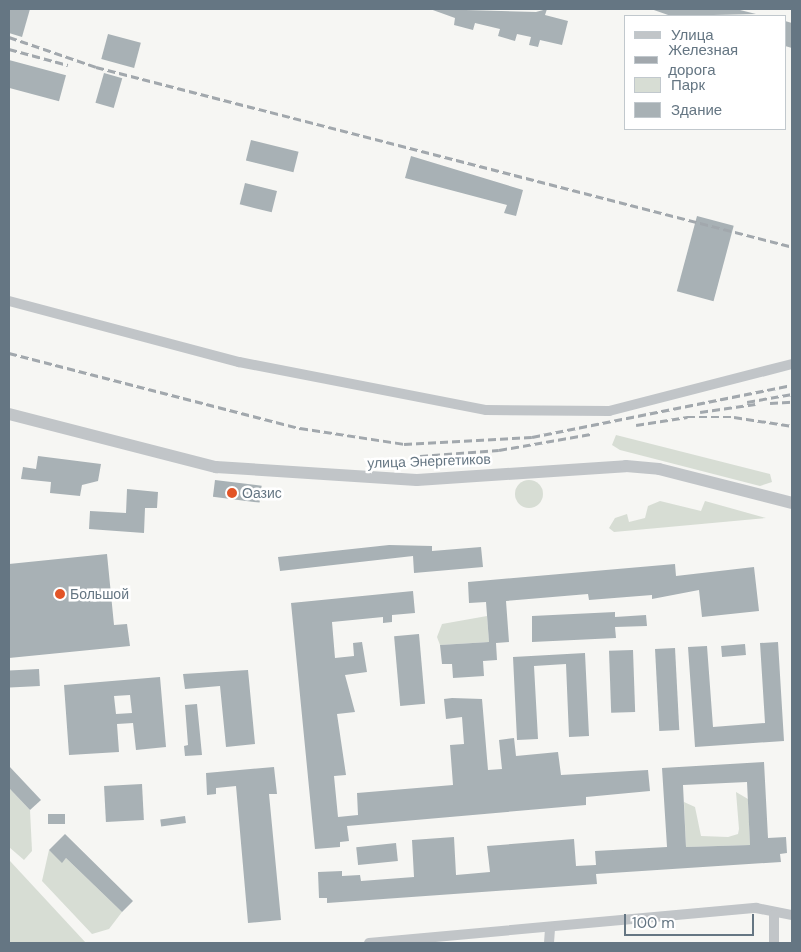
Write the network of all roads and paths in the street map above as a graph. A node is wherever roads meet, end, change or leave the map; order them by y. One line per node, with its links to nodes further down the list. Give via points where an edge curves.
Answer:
1 (9, 300): 2 (street, via 239,362 486,410 609,410)
2 (792, 364)
3 (9, 414): 4 (street, улица Энергетиков, via 216,466 417,480 626,466 659,469)
4 (792, 503)
5 (774, 915): 6 (street); 7 (street, via 756,908); 10 (street)
6 (792, 915)
7 (550, 928): 8 (street); 9 (street)
8 (369, 943)
9 (549, 943)
10 (774, 943)

